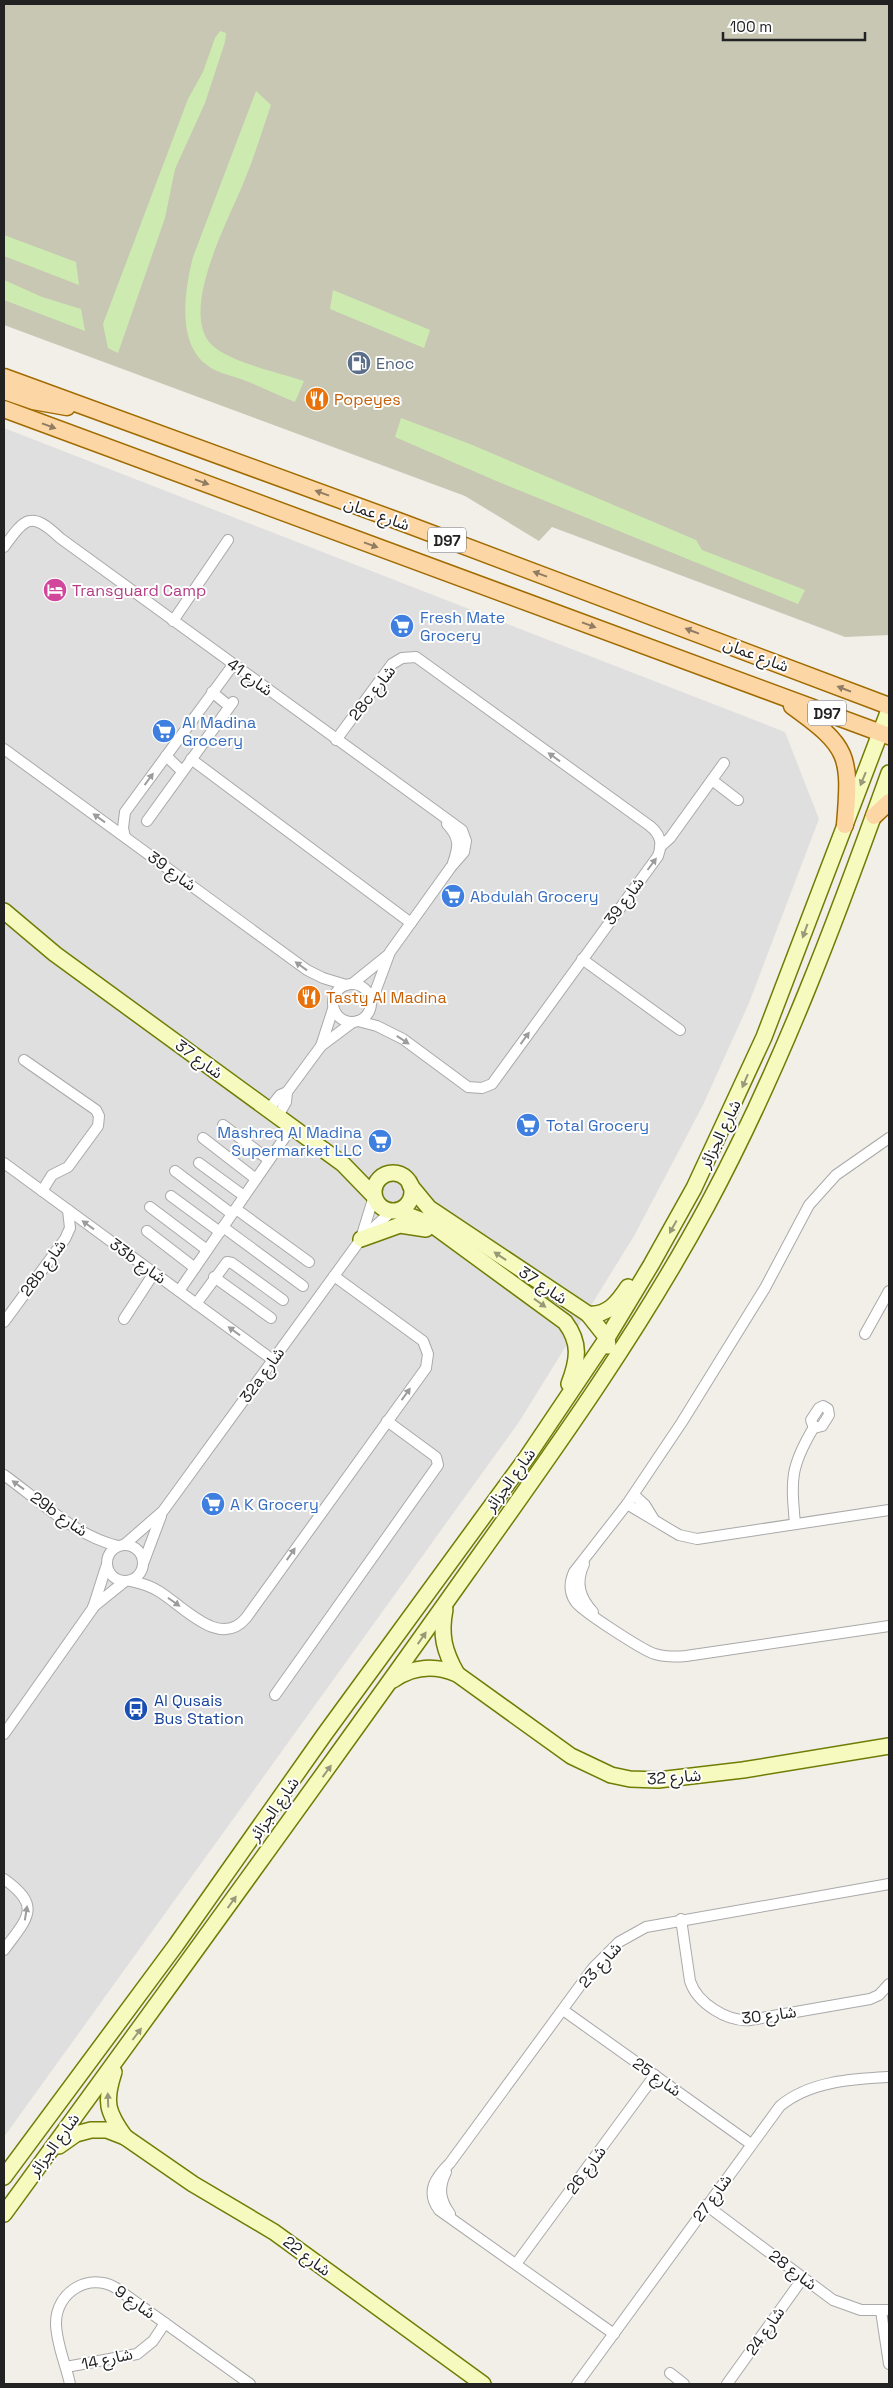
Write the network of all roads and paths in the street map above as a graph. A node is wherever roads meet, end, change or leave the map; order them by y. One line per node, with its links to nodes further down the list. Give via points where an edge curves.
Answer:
1 (4, 377): 3 (main road, شارع عمان / D97)
2 (4, 391): 3 (main road, via 44,404)
3 (84, 406): 12 (main road, شارع عمان / D97, one-way to 3)
4 (4, 409): 9 (main road, شارع عمان / D97, one-way to 9)
5 (228, 540): 7 (street)
6 (5, 545): 7 (street, شارع 41, via 23,530 40,528 60,538)
7 (173, 621): 8 (street, شارع 41)
8 (233, 665): 10 (street); 14 (street, شارع 41)
9 (728, 677): 11 (main road, شارع عمان / D97); 13 (main road, via 756,677)
10 (212, 692): 16 (street); 17 (street, via 231,704)
11 (773, 694): 13 (main road, شارع عمان / D97); 26 (main road, via 824,729 841,752 848,777)
12 (889, 706)
13 (887, 726): 26 (main road, شارع الجزائر, one-way to 26)
14 (336, 740): 28 (street, 28c شارع, one-way to 14, via 416,656 402,658 392,664); 33 (street, شارع 41, via 440,816 458,838 458,850 451,867)
15 (4, 749): 29 (street, شارع 39, one-way to 15)
16 (166, 756): 19 (street); 29 (street, one-way to 16, via 125,812)
17 (191, 759): 19 (street); 33 (street)
18 (724, 763): 21 (street, شارع 39)
19 (182, 771): 25 (street)
20 (889, 774): 24 (main road, شارع الجزائر)
21 (712, 780): 22 (street); 27 (street, شارع 39)
22 (738, 800)
23 (889, 802): 24 (main road)
24 (874, 816): 101 (main road, شارع الجزائر, via 789,1035 706,1207 632,1334 558,1447)
25 (147, 821)
26 (845, 825): 71 (main road, شارع الجزائر, one-way to 71, via 781,995 739,1094)
27 (677, 828): 28 (street); 30 (street, شارع 39)
28 (655, 830): 30 (street)
29 (125, 837): 37 (street, شارع 39, one-way to 29, via 307,970)
30 (660, 847): 36 (street, شارع 39, one-way to 30, via 658,856)
31 (4, 911): 35 (main road, شارع 37)
32 (4, 920): 35 (main road, شارع 37)
33 (411, 924): 34 (street)
34 (390, 952): 37 (street); 38 (street)
35 (55, 954): 44 (main road, شارع 37)
36 (582, 959): 40 (street, شارع 39, one-way to 36, via 377,1026 403,1039 468,1087 482,1088 492,1084); 41 (street)
37 (348, 984): 38 (street, via 363,987); 39 (street, via 336,992)
38 (371, 1003): 40 (street, via 368,1014)
39 (333, 1009): 40 (street, via 343,1020); 42 (street)
40 (356, 1022): 42 (street)
41 (680, 1030)
42 (321, 1046): 44 (street, via 287,1092 280,1096)
43 (24, 1060): 57 (street, via 96,1110 99,1116 98,1126 68,1167 52,1175)
44 (273, 1113): 46 (main road, شارع 37)
45 (223, 1125): 49 (street)
46 (292, 1127): 49 (street); 52 (main road, شارع 37)
47 (203, 1138): 55 (street)
48 (889, 1138): 92 (street, via 836,1175 809,1205 735,1338)
49 (269, 1160): 55 (street)
50 (4, 1163): 57 (street, 33b شارع)
51 (199, 1163): 59 (street)
52 (344, 1164): 54 (main road, شارع 37); 60 (main road, شارع 37)
53 (175, 1171): 64 (street)
54 (383, 1176): 56 (main road, via 399,1175); 60 (main road, via 376,1184)
55 (256, 1179): 59 (street)
56 (410, 1185): 63 (main road, via 409,1201); 81 (main road, شارع 37, one-way to 56, via 429,1208)
57 (42, 1191): 62 (street, 33b شارع)
58 (171, 1196): 65 (street)
59 (244, 1196): 64 (street)
60 (374, 1196): 63 (main road, via 382,1208); 67 (street, 32a شارع)
61 (150, 1207): 69 (street)
62 (68, 1210): 73 (street, 33b شارع, one-way to 62); 84 (street, 28b شارع, via 70,1228 65,1239)
63 (395, 1211): 67 (street, 32a شارع); 68 (main road, شارع 37, via 424,1220)
64 (234, 1212): 65 (street); 70 (street)
65 (221, 1229): 69 (street); 76 (street)
66 (147, 1231): 72 (street)
67 (361, 1239): 68 (main road, via 392,1226 409,1225); 74 (street, 32a شارع)
68 (454, 1240): 88 (main road, شارع 37, one-way to 88, via 560,1317 570,1329 576,1341 577,1359)
69 (207, 1250): 72 (street)
70 (309, 1262)
71 (652, 1266): 81 (main road, via 632,1282 610,1309); 86 (main road, شارع الجزائر)
72 (195, 1268): 77 (street)
73 (154, 1273): 77 (street, 33b شارع); 83 (street)
74 (334, 1276): 87 (street, 32a شارع); 89 (street, one-way to 74, via 426,1368 428,1349 423,1341)
75 (214, 1277): 79 (street, via 224,1263 232,1263); 80 (street); 82 (street)
76 (303, 1286)
77 (179, 1291): 80 (street, 33b شارع)
78 (889, 1291): 85 (street)
79 (283, 1300)
80 (196, 1304): 87 (street, 33b شارع, one-way to 80)
81 (588, 1314): 86 (main road, شارع 37)
82 (271, 1318)
83 (124, 1319)
84 (4, 1322)
85 (865, 1334)
86 (608, 1338): 88 (main road, شارع الجزائر); 101 (main road, via 607,1354 549,1445 474,1551)
87 (273, 1360): 95 (street, 32a شارع)
88 (556, 1415): 123 (main road, شارع الجزائر, via 204,1906)
89 (387, 1421): 102 (street, one-way to 89, via 159,1591 212,1628 225,1630 237,1626 246,1618); 108 (street, via 436,1456 438,1465)
90 (814, 1427): 97 (street, via 793,1472)
91 (4, 1475): 98 (street, 29b شارع, one-way to 91, via 100,1541 81,1531)
92 (634, 1495): 93 (street); 96 (street)
93 (627, 1504): 96 (street); 105 (street, via 588,1557 579,1579 580,1592 599,1619 641,1648 675,1657)
94 (889, 1510): 97 (street)
95 (164, 1511): 98 (street, 32a شارع); 99 (street, 32a شارع)
96 (653, 1518): 97 (street, via 679,1535 697,1539)
97 (794, 1524)
98 (121, 1545): 99 (street, via 138,1550); 100 (street, via 107,1556)
99 (143, 1565): 102 (street, via 139,1574)
100 (106, 1567): 102 (street, via 111,1576); 104 (street)
101 (469, 1571): 103 (main road, شارع الجزائر)
102 (127, 1581): 104 (street)
103 (446, 1603): 106 (main road, شارع 32, via 442,1640); 107 (main road, شارع الجزائر, one-way to 103)
104 (93, 1608): 109 (street)
105 (889, 1626)
106 (457, 1674): 107 (main road, شارع 32, via 439,1668 423,1668); 110 (main road, شارع 32, via 571,1756 611,1775 658,1780)
107 (390, 1682): 117 (main road, شارع الجزائر, one-way to 107)
108 (275, 1694)
109 (4, 1734)
110 (889, 1746)
111 (4, 1879): 114 (street, one-way to 111, via 25,1921 28,1907 21,1891)
112 (889, 1884): 113 (street, شارع 23)
113 (681, 1919): 115 (street, شارع 30, via 694,1990 703,2001 736,2020 870,1999 880,1995); 116 (street, شارع 23, via 646,1927 619,1942 593,1968)
114 (4, 1950)
115 (889, 1984)
116 (563, 2010): 118 (street, شارع 25); 126 (street, شارع 23, via 437,2177 432,2192 439,2210)
117 (117, 2060): 120 (main road, شارع 22, one-way to 117, via 113,2120 107,2101); 122 (main road, شارع الجزائر)
118 (655, 2075): 121 (street, شارع 25); 126 (street, شارع 26)
119 (889, 2077): 121 (street, شارع 27, via 822,2086 797,2094 773,2114)
120 (125, 2137): 122 (main road, شارع 22, via 107,2130 83,2132); 136 (main road, شارع 22, via 194,2184 274,2232)
121 (751, 2144): 124 (street, شارع 27)
122 (48, 2154): 125 (main road, شارع الجزائر)
123 (4, 2177)
124 (706, 2206): 127 (street, شارع 28); 130 (street, شارع 27)
125 (4, 2214)
126 (516, 2264): 130 (street, شارع 23)
127 (803, 2278): 128 (street, شارع 28, via 841,2304 861,2310); 139 (street, شارع 24)
128 (885, 2310): 131 (street)
129 (165, 2323): 132 (street, شارع 14, via 153,2341 137,2354); 132 (street, شارع 9, via 110,2284 97,2281 80,2284 61,2306 56,2318); 135 (street, شارع 9)
130 (614, 2334): 137 (street, شارع 27)
131 (889, 2364)
132 (66, 2367): 134 (street, شارع 9)
133 (670, 2373): 138 (street)
134 (70, 2384)
135 (250, 2384)
136 (483, 2384)
137 (577, 2384)
138 (684, 2384)
139 (727, 2384)

